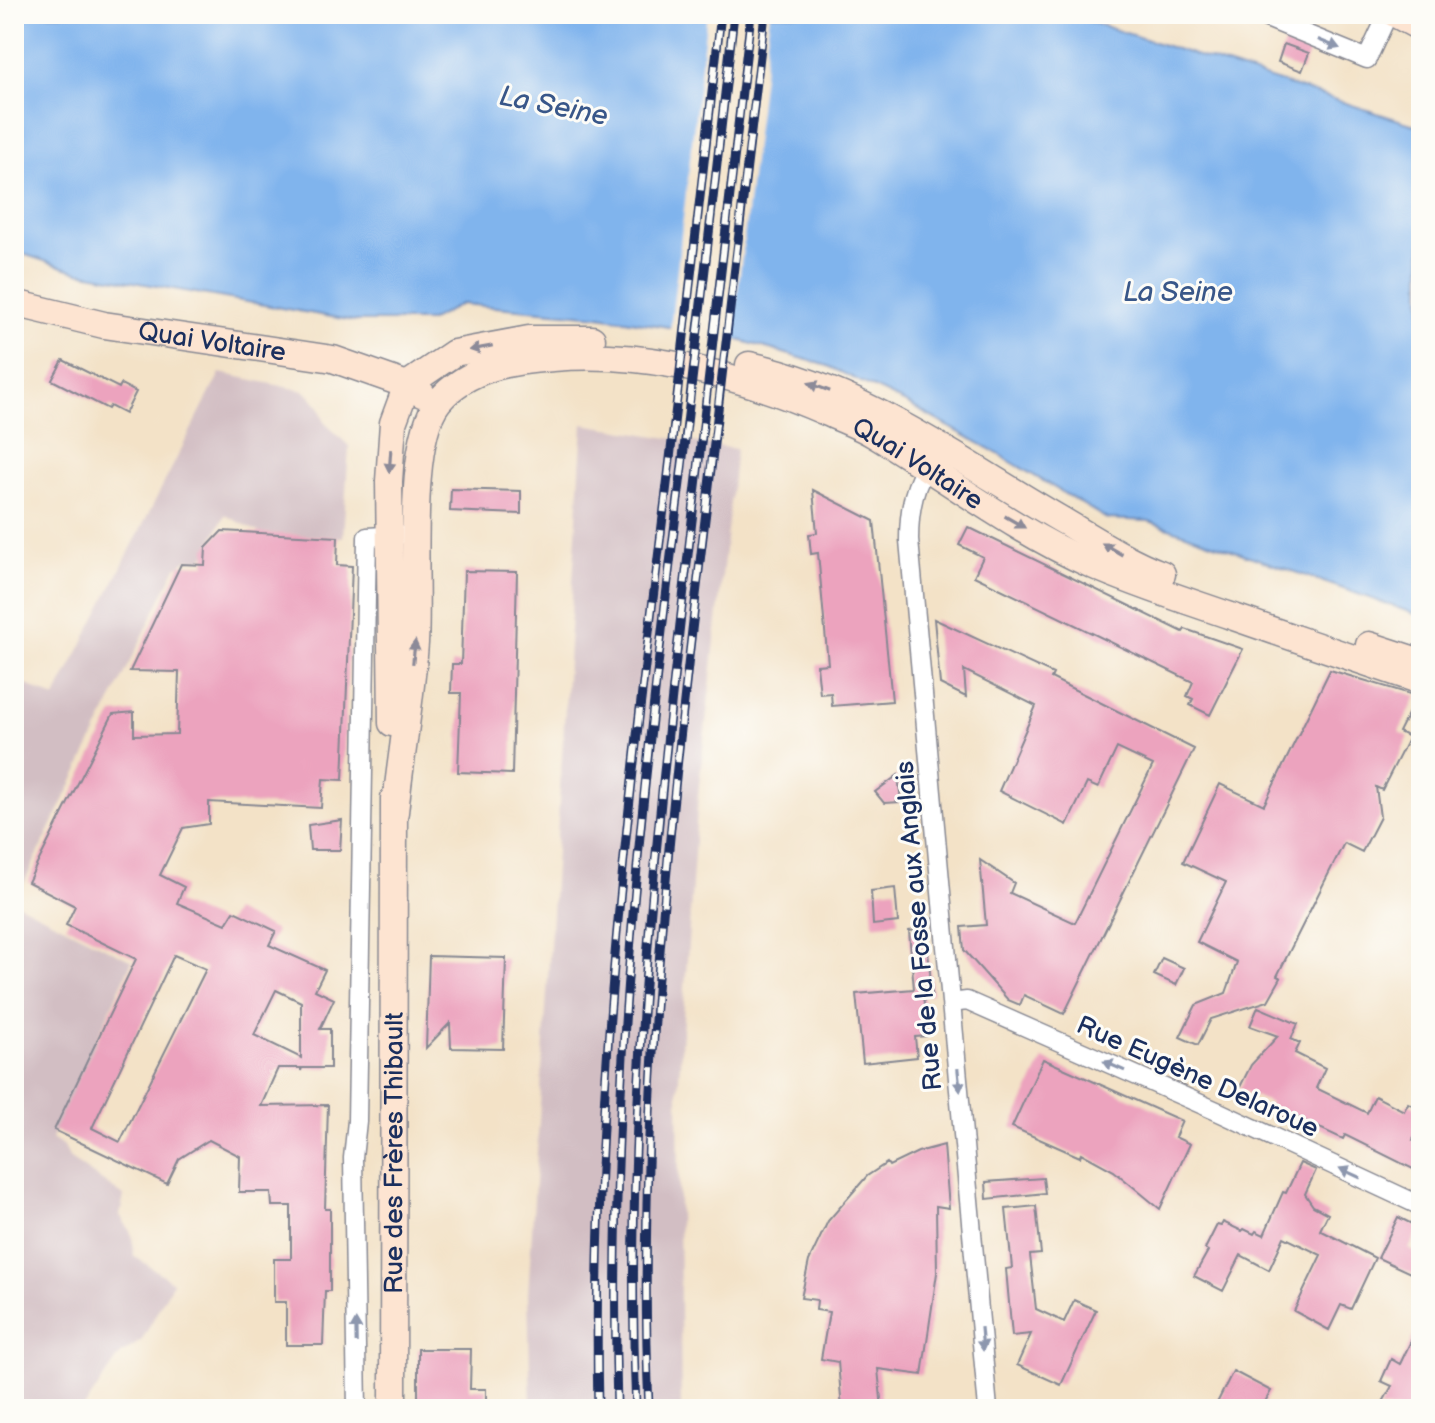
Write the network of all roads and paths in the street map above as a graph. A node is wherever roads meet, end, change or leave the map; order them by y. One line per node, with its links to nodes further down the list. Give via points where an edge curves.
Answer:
1 (1257, 14): 2 (street, one-way to 2, via 1367,59)
2 (1388, 14)
3 (1395, 14): 4 (street)
4 (1421, 28)
5 (14, 303): 6 (street, Quai Voltaire, via 104,325 333,359)
6 (407, 385): 7 (street, Quai Voltaire); 8 (street, Quai Voltaire, one-way to 6, via 852,400 765,368 664,347 529,339 454,353); 9 (street, Rue des Frères Thibault, one-way to 9, via 393,423)
7 (438, 403): 8 (street, Quai Voltaire, via 465,378 510,361 576,356 666,364 771,389); 10 (street, Rue des Frères Thibault, via 425,429)
8 (932, 456): 11 (street, Quai Voltaire, one-way to 8, via 1257,610 1141,565 1000,485); 12 (street, Quai Voltaire, one-way to 12, via 998,512 1090,564); 16 (street, Rue de la Fosse aux Anglais, via 911,500 909,540)
9 (389, 535): 10 (street); 13 (street, Rue des Frères Thibault); 14 (street, Rue des Frères Thibault, via 367,537)
10 (417, 535): 13 (street, Rue des Frères Thibault, one-way to 10, via 415,643)
11 (1421, 662)
12 (1421, 681)
13 (395, 812): 15 (street, Rue des Frères Thibault)
14 (362, 897): 15 (street); 18 (street, Rue des Frères Thibault, one-way to 14, via 353,1158)
15 (393, 897): 19 (street, Rue des Frères Thibault)
16 (951, 1003): 17 (street, Rue Eugène Delaroue, one-way to 16, via 967,1001); 20 (street, Rue de la Fosse aux Anglais, one-way to 20)
17 (1421, 1206)
18 (357, 1409)
19 (393, 1409)
20 (988, 1409)

